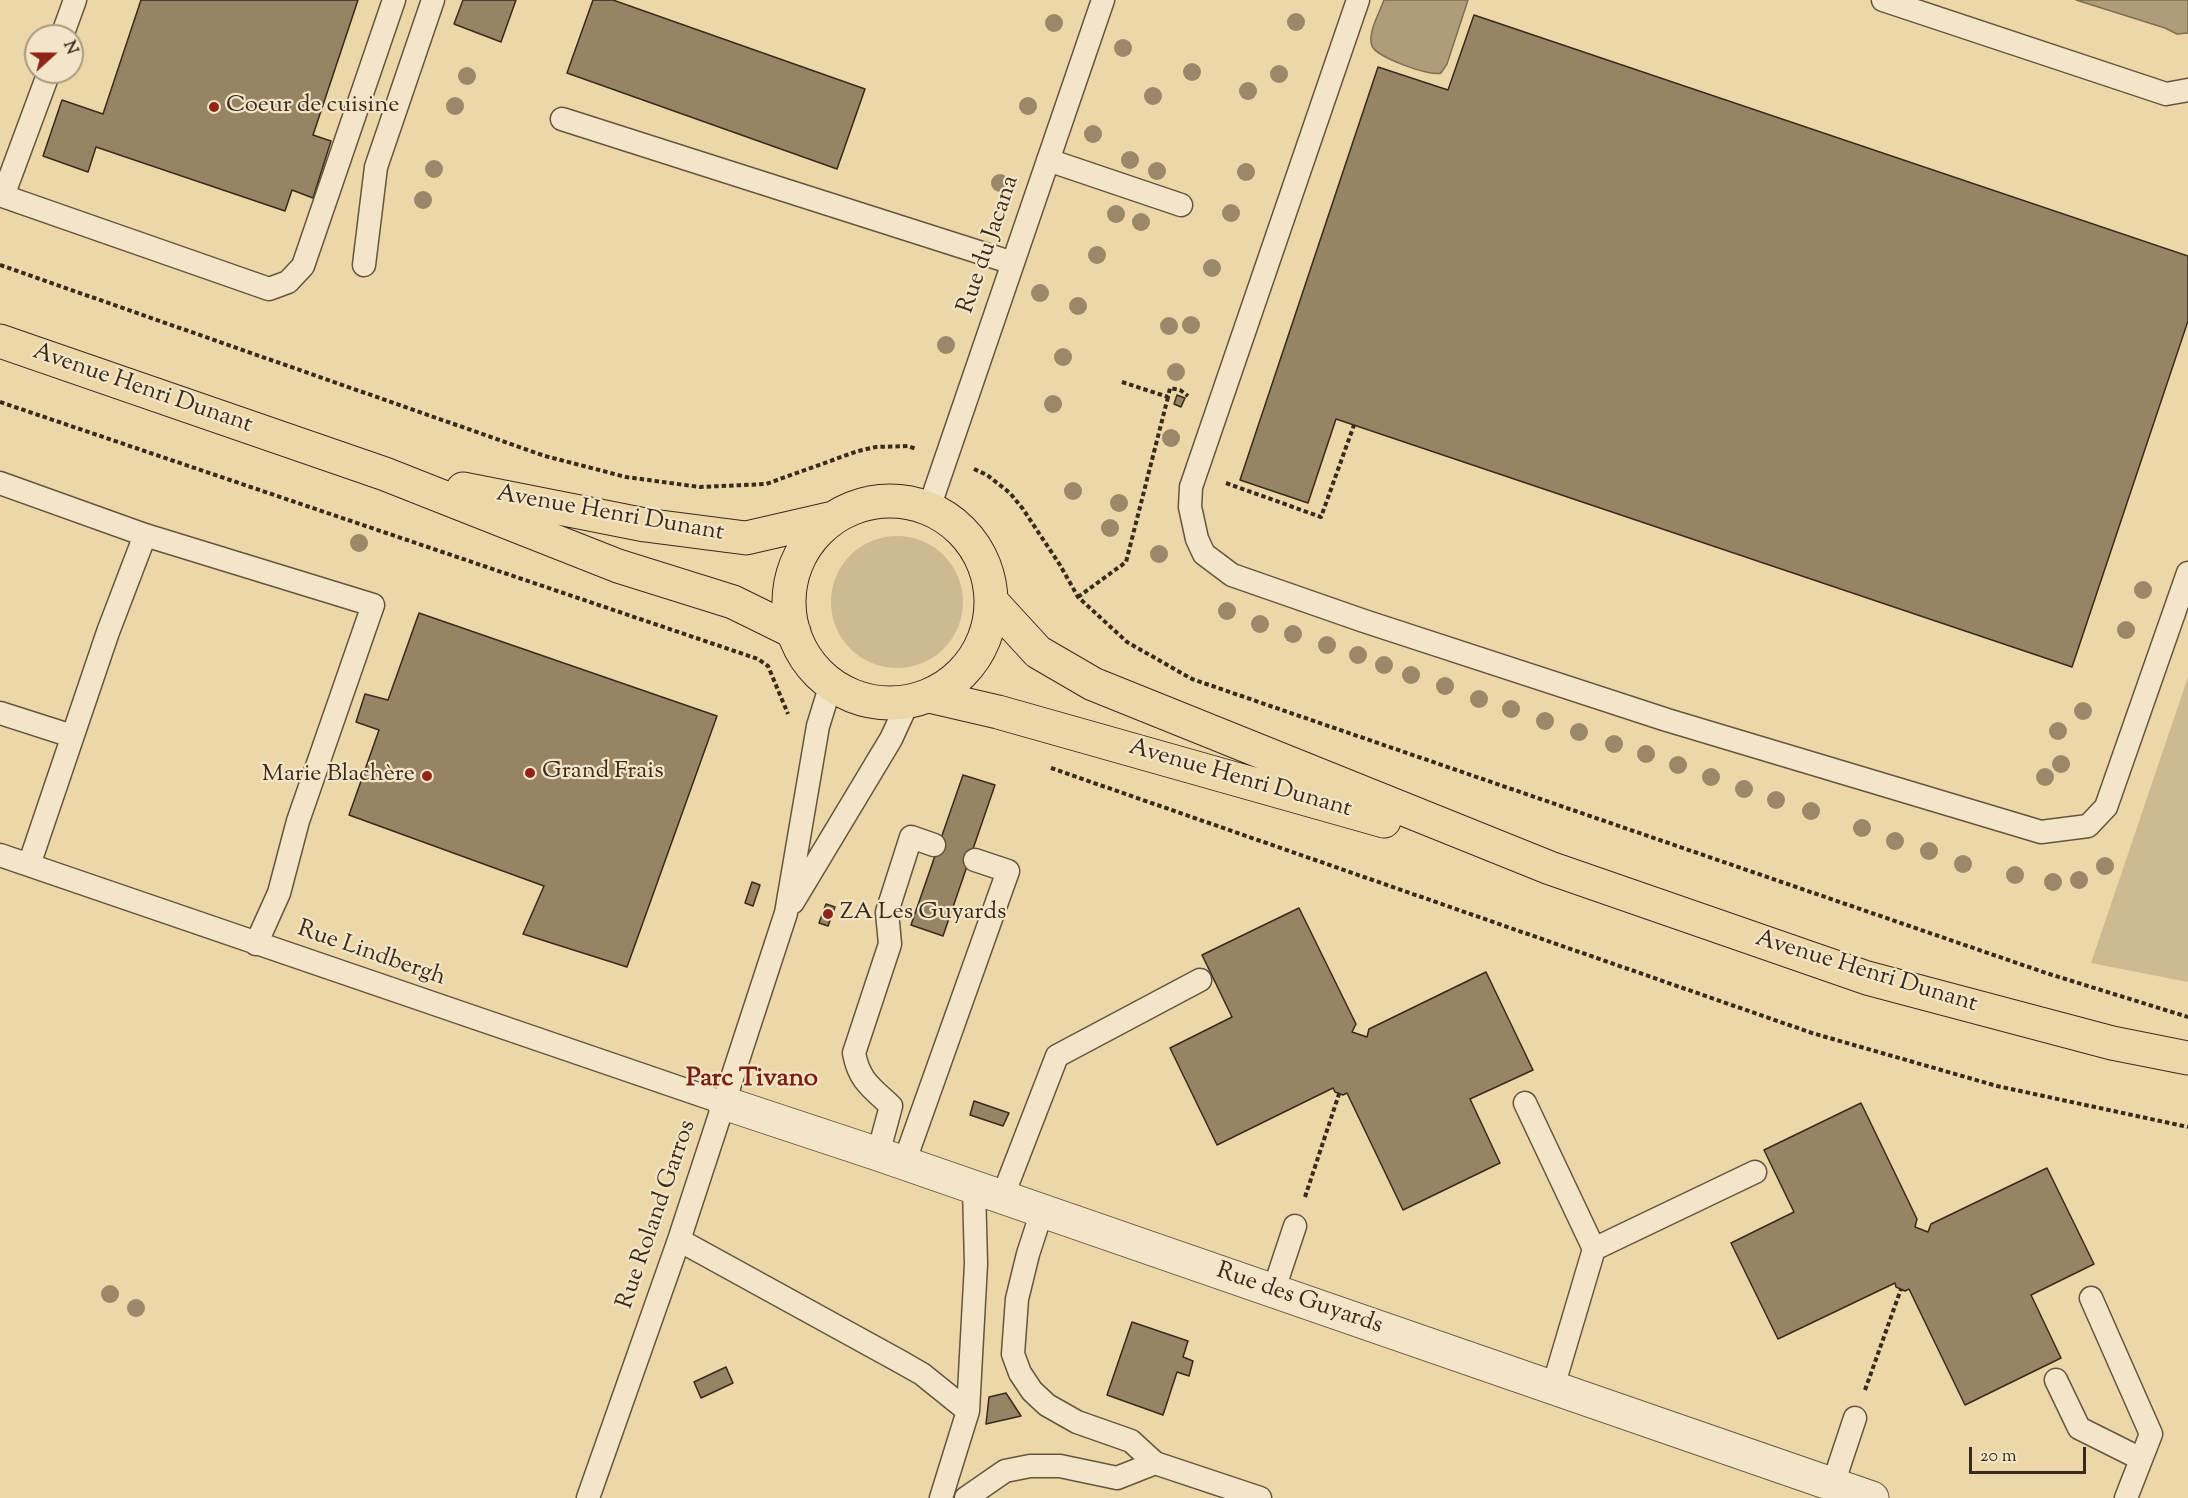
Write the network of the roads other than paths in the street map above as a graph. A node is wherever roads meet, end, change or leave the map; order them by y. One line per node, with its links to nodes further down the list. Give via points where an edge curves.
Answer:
1 (75, 0): 7 (lane)
2 (394, 0): 12 (lane, via 303,266 288,282 269,289)
3 (433, 0): 15 (lane, via 376,167)
4 (1103, 0): 11 (lane, Rue du Jacana)
5 (1358, 0): 22 (lane, via 1191,487 1193,524 1204,554 1232,575 1667,720 2041,832 2088,826 2106,807)
6 (1883, 0): 9 (lane, via 2166,94)
7 (66, 24)
8 (44, 84): 12 (lane)
9 (2188, 90)
10 (562, 119): 14 (lane)
11 (1048, 160): 13 (lane); 14 (lane, Rue du Jacana)
12 (2, 196)
13 (1181, 205)
14 (1013, 263): 19 (lane, Rue du Jacana)
15 (364, 265)
16 (0, 341): 17 (main road, Avenue Henri Dunant)
17 (386, 474): 20 (main road, Avenue Henri Dunant, via 645,525 746,538); 24 (main road, Avenue Henri Dunant, via 618,566 733,602)
18 (0, 483): 21 (lane)
19 (929, 508): 20 (main road, via 898,501 869,502); 23 (main road, via 960,528 979,553 988,574)
20 (833, 518): 24 (main road, via 810,540 796,565 790,593)
21 (145, 536): 28 (lane); 35 (lane, via 373,605 298,822 279,893)
22 (2188, 573)
23 (992, 602): 26 (main road, via 988,632 974,659 954,681); 33 (main road, Avenue Henri Dunant, via 1038,652 1093,684)
24 (794, 632): 25 (main road, via 808,661)
25 (831, 684): 26 (main road, via 854,697 881,703); 34 (lane, Rue Roland Garros, via 818,726)
26 (919, 699): 33 (main road, Avenue Henri Dunant, via 998,712); 34 (lane, Rue Roland Garros)
27 (0, 712): 28 (lane)
28 (72, 736): 32 (lane)
29 (934, 845): 40 (lane, via 911,837 887,912 890,944 854,1053 857,1069 891,1106)
30 (0, 855): 32 (lane, Rue Lindbergh)
31 (975, 860): 40 (lane, via 1008,871)
32 (29, 865): 35 (lane, Rue Lindbergh)
33 (1550, 868): 37 (main road, Avenue Henri Dunant, via 1867,978 2112,1043)
34 (786, 913): 39 (lane, Rue Roland Garros)
35 (256, 944): 39 (lane, Rue Lindbergh)
36 (1200, 980): 42 (lane, via 1057,1056)
37 (2188, 1058)
38 (1525, 1103): 46 (lane)
39 (724, 1104): 40 (street, Rue des Guyards); 45 (lane, Rue Roland Garros)
40 (891, 1159): 42 (street, Rue des Guyards)
41 (1755, 1172): 46 (lane)
42 (988, 1193): 43 (street, Rue des Guyards); 51 (lane, via 976,1264)
43 (1042, 1211): 47 (street, Rue des Guyards); 54 (lane, via 1017,1299 1013,1354 1020,1373 1047,1405 1077,1422 1131,1441)
44 (1295, 1226): 47 (lane)
45 (679, 1240): 51 (lane, via 915,1370); 56 (lane, Rue Roland Garros)
46 (1594, 1249): 50 (lane)
47 (1273, 1292): 50 (street, Rue des Guyards)
48 (2091, 1298): 53 (lane, via 2151,1434)
49 (2056, 1380): 53 (lane, via 2079,1428)
50 (1553, 1387): 55 (street, Rue des Guyards)
51 (968, 1411): 57 (lane)
52 (1855, 1418): 55 (lane)
53 (2141, 1460): 61 (lane)
54 (1155, 1463): 58 (lane, via 1117,1478 1059,1466 1030,1466 1005,1471); 59 (lane)
55 (1833, 1484): 60 (street, Rue des Guyards)
56 (588, 1498)
57 (940, 1498)
58 (966, 1498)
59 (1260, 1498)
60 (1872, 1498)
61 (2126, 1498)

